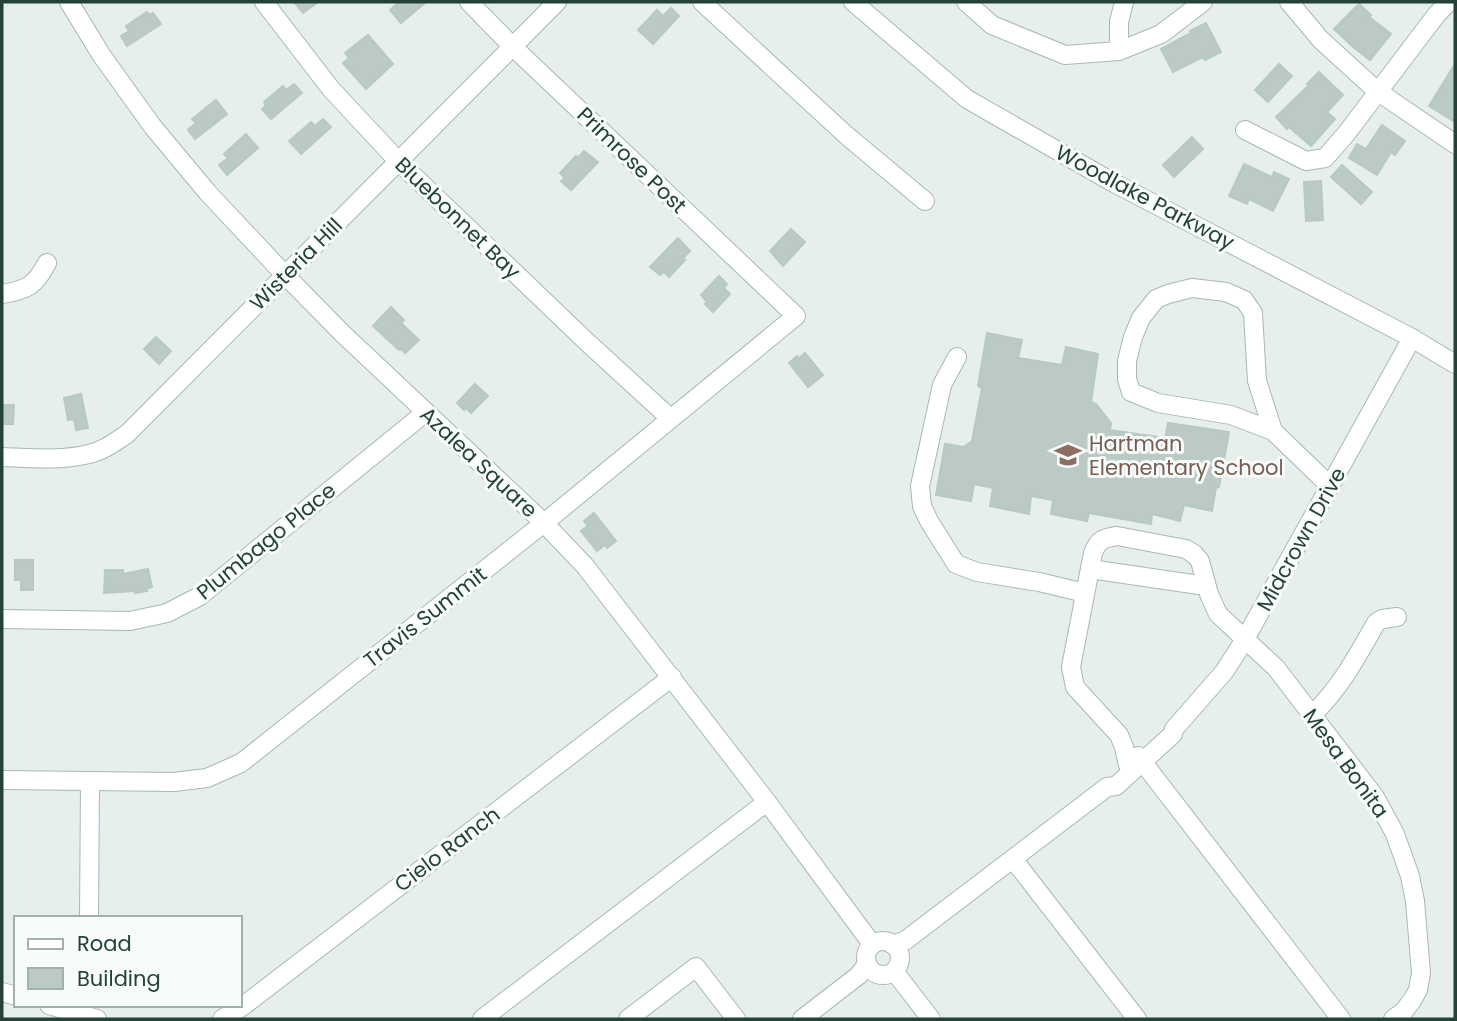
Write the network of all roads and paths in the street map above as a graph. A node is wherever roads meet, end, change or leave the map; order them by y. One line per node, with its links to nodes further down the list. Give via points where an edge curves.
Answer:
1 (69, 2): 20 (street, Azalea Square, via 153,127)
2 (264, 2): 17 (street, Bluebonnet Bay, via 331,89)
3 (469, 2): 12 (street, Primrose Post)
4 (556, 2): 12 (street, Wisteria Hill)
5 (702, 2): 18 (street)
6 (853, 2): 23 (street, Woodlake Parkway, via 967,99 1114,183)
7 (966, 2): 13 (street, via 992,25 1065,55)
8 (1124, 2): 13 (street)
9 (1203, 2): 13 (street, via 1161,34)
10 (1289, 2): 14 (street, via 1321,40)
11 (1449, 2): 14 (street)
12 (512, 46): 17 (street, Wisteria Hill); 22 (street, Primrose Post)
13 (1119, 51)
14 (1377, 91): 15 (street, via 1325,158 1306,161); 16 (street)
15 (1245, 130)
16 (1455, 144)
17 (399, 162): 20 (street, Wisteria Hill); 27 (street, Bluebonnet Bay)
18 (925, 201)
19 (47, 263): 21 (street, via 38,279 23,290)
20 (285, 275): 26 (street, Azalea Square); 29 (street, Wisteria Hill, via 110,446 65,458)
21 (2, 294)
22 (796, 316): 27 (street, Travis Summit)
23 (1412, 338): 25 (street, Woodlake Parkway); 30 (street, Midcrown Drive)
24 (957, 357): 34 (street, via 942,385 920,486 929,521 956,564)
25 (1455, 364)
26 (426, 412): 31 (street, Azalea Square); 36 (street, Plumbago Place, via 200,596 167,613 130,621)
27 (670, 418): 31 (street, Travis Summit)
28 (1273, 431): 28 (street, via 1257,381 1253,313 1244,300 1226,292 1192,288 1156,299 1133,337 1127,361 1131,392 1158,402 1231,415); 30 (street)
29 (2, 457)
30 (1330, 486): 37 (street, Midcrown Drive)
31 (544, 523): 38 (street, Azalea Square, via 585,566); 42 (street, Travis Summit, via 241,762 207,778)
32 (1090, 569): 33 (street); 33 (street, Mesa Bonita, via 1097,544 1117,536 1186,549 1200,561); 34 (street)
33 (1206, 586): 37 (street, Mesa Bonita, via 1218,614)
34 (1085, 593): 40 (street, via 1071,667 1075,687)
35 (1397, 617): 39 (street, via 1377,623 1335,691)
36 (2, 619)
37 (1244, 641): 39 (street, Mesa Bonita, via 1276,668); 40 (street, Midcrown Drive, via 1173,734)
38 (672, 677): 43 (street, Azalea Square); 48 (street, Cielo Ranch)
39 (1312, 715): 58 (street, Mesa Bonita, via 1375,797 1410,876 1420,981 1409,1005)
40 (1143, 756): 44 (street, Midcrown Drive, via 1116,786 1107,787); 57 (street)
41 (2, 780): 42 (street, Travis Summit)
42 (90, 781): 45 (street)
43 (767, 802): 46 (street, Azalea Square); 51 (street)
44 (1013, 859): 46 (street, Midcrown Drive); 56 (street)
45 (89, 916)
46 (883, 958): 54 (street, Midcrown Drive); 55 (street, Azalea Square)
47 (71, 1008): 49 (street)
48 (249, 1012): 50 (street, Cielo Ranch)
49 (97, 1019)
50 (222, 1019)
51 (482, 1019)
52 (628, 1019): 53 (street, via 696,967)
53 (736, 1019)
54 (802, 1019)
55 (930, 1019)
56 (1137, 1019)
57 (1341, 1019)
58 (1393, 1019)

